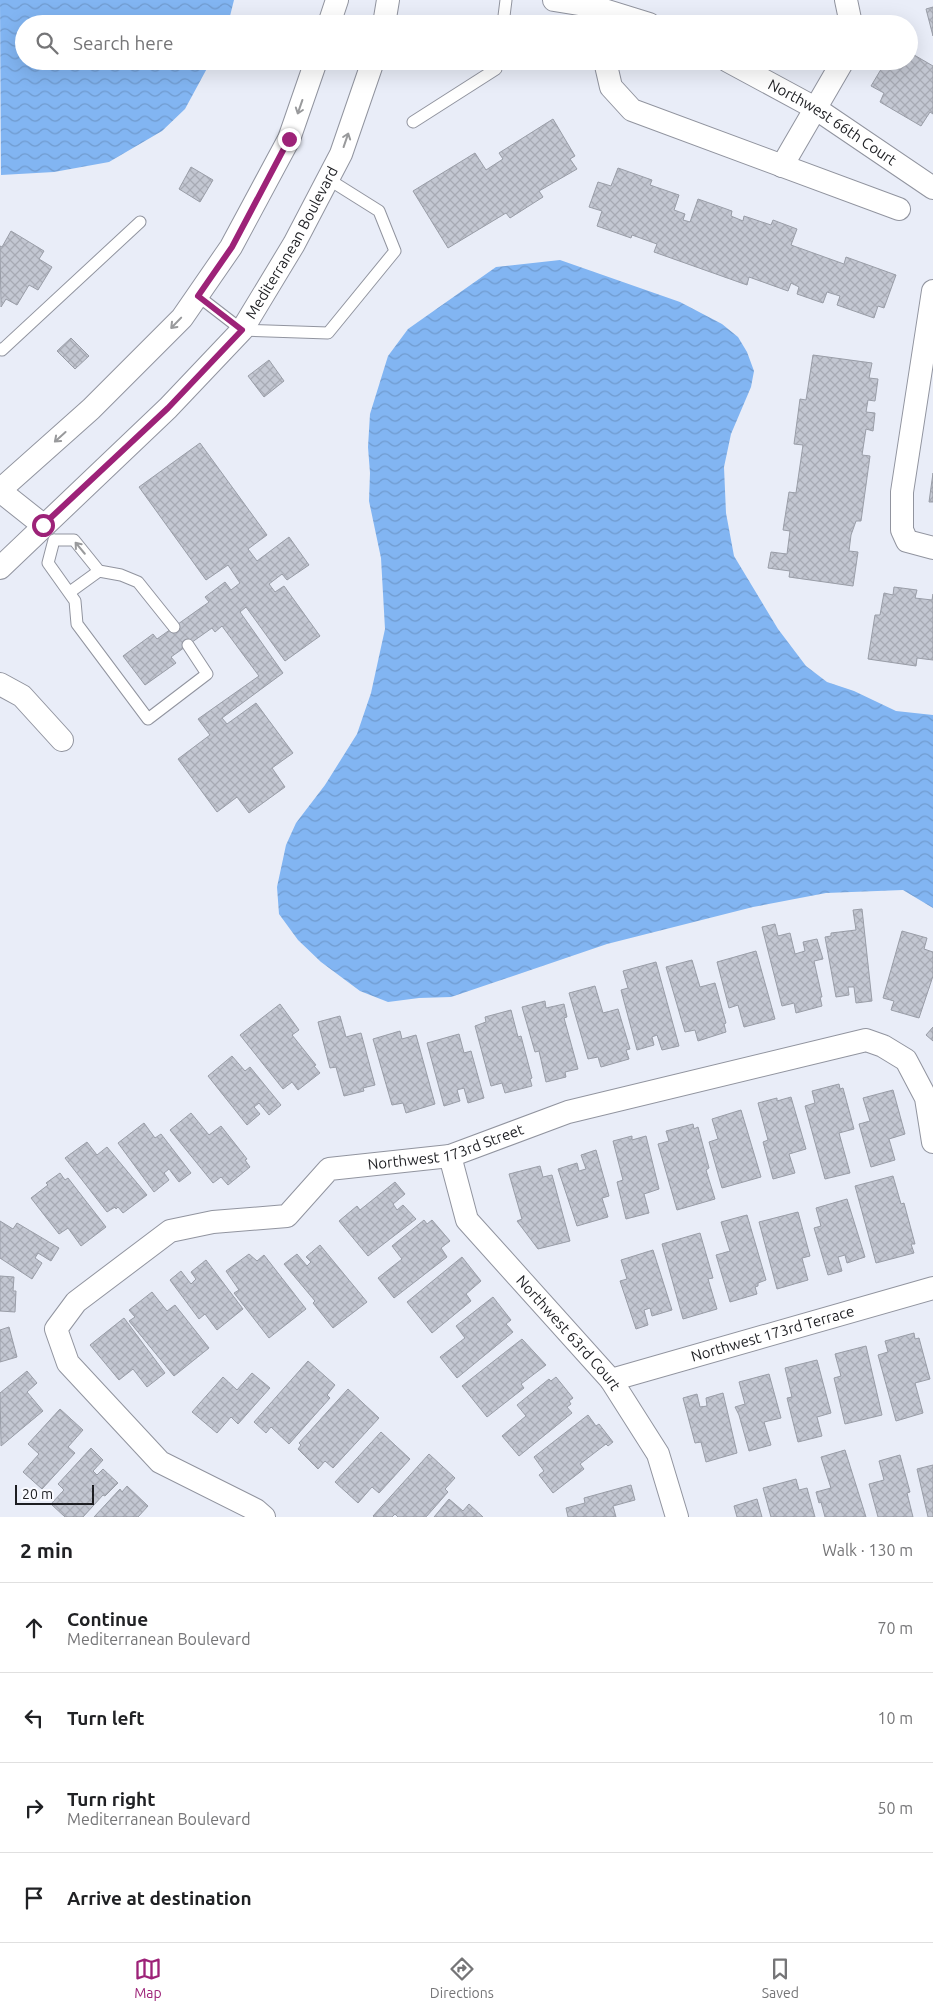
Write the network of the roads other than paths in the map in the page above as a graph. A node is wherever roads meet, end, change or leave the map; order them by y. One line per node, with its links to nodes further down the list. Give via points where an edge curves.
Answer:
1 (337, 0): 7 (street)
2 (388, 0): 8 (street)
3 (506, 0): 9 (lane)
4 (554, 0): 6 (street)
5 (846, 0): 11 (street)
6 (593, 10): 10 (street)
7 (332, 15)
8 (386, 15)
9 (504, 15)
10 (613, 15)
11 (849, 15)
12 (313, 70): 26 (street, one-way to 26, via 289,139 232,247)
13 (370, 70): 21 (street, Mediterranean Boulevard, one-way to 13, via 341,154)
14 (494, 70): 19 (lane)
15 (607, 70): 20 (street, via 611,87 632,110)
16 (745, 70): 18 (street, Northwest 66th Court)
17 (838, 70): 18 (street)
18 (815, 108): 20 (street); 22 (street, Northwest 66th Court)
19 (413, 122)
20 (782, 166): 23 (street)
21 (328, 179): 27 (street, Mediterranean Boulevard, via 294,244); 27 (lane, via 379,211 395,251 328,333)
22 (933, 188)
23 (899, 209)
24 (140, 222): 28 (lane)
25 (933, 290): 31 (street, via 902,492 902,530 907,541)
26 (198, 296): 27 (lane); 29 (street, one-way to 29, via 182,318 91,409)
27 (242, 330): 30 (street, Mediterranean Boulevard)
28 (0, 350)
29 (0, 490): 30 (street)
30 (49, 533): 32 (street, Mediterranean Boulevard); 33 (lane, one-way to 30, via 74,540); 34 (lane, via 48,563)
31 (933, 548)
32 (0, 568)
33 (100, 571): 34 (lane); 35 (lane, via 138,582)
34 (70, 592): 36 (lane, via 76,601 77,624 148,719 207,674)
35 (174, 627)
36 (188, 645)
37 (0, 684): 38 (street, via 22,696)
38 (62, 740)
39 (933, 1142): 40 (street, Northwest 173rd Street, via 926,1098 906,1060 866,1040 568,1112)
40 (450, 1156): 42 (street, Northwest 63rd Court, via 467,1220); 43 (street, Northwest 173rd Street, via 329,1169 287,1216 213,1222 170,1231 76,1302 56,1329 68,1363 160,1462)
41 (933, 1288): 42 (street, Northwest 173rd Terrace)
42 (611, 1380): 44 (street, Northwest 63rd Court, via 658,1454)
43 (264, 1517)
44 (677, 1517)

